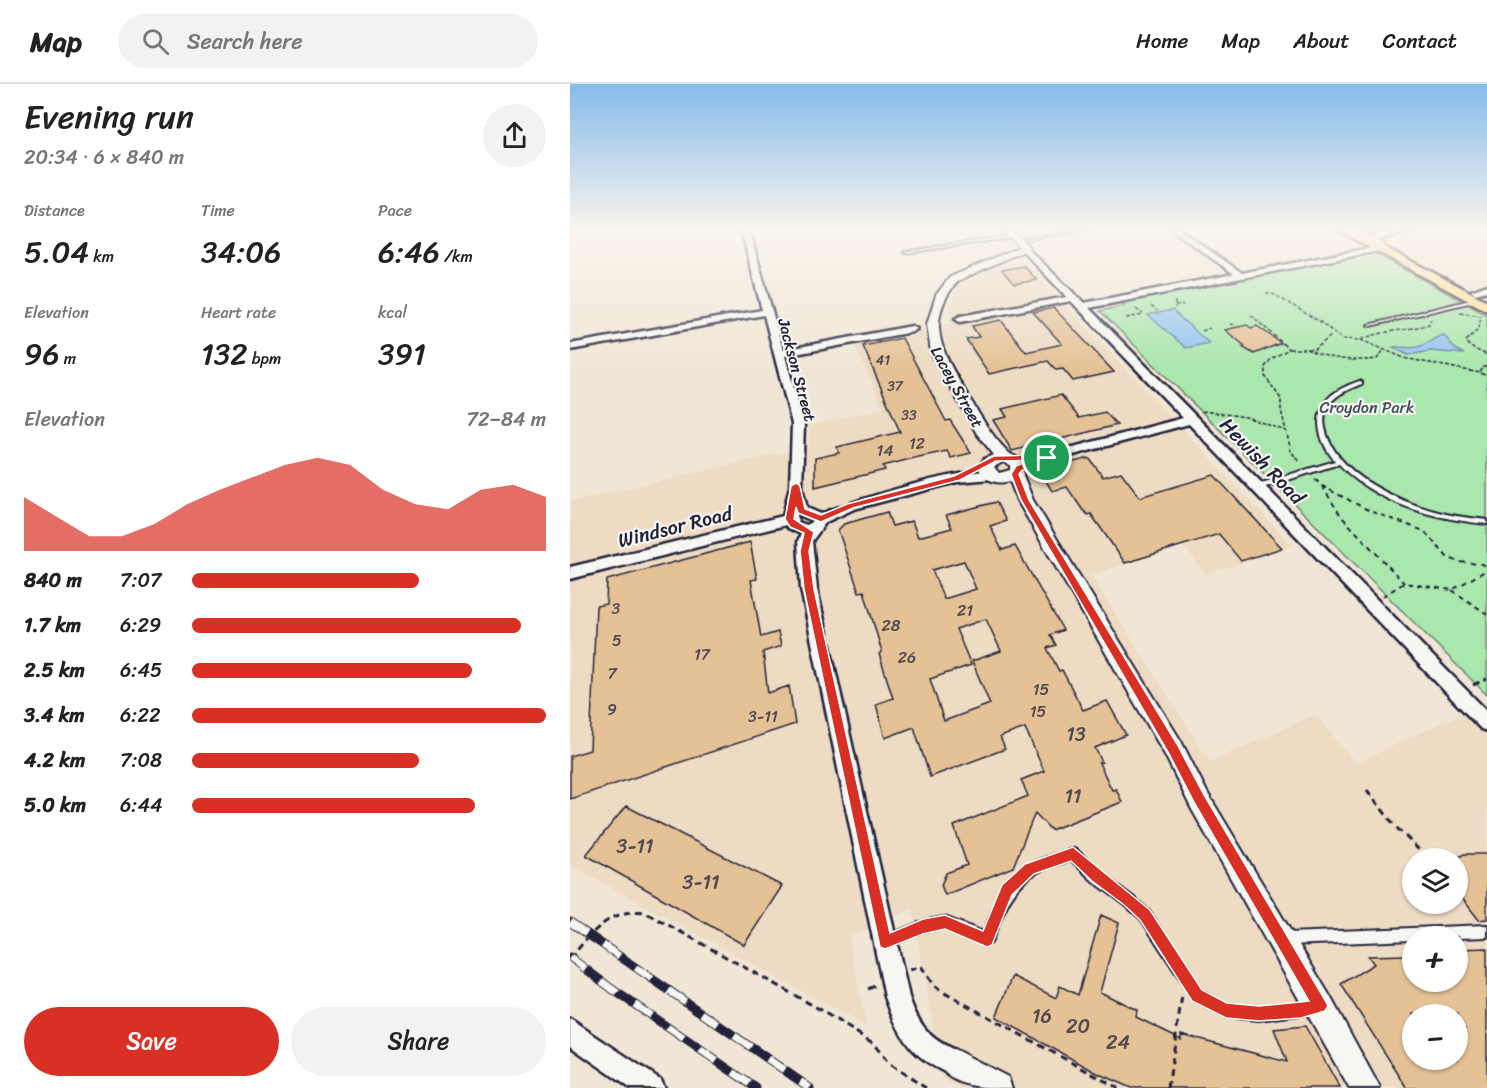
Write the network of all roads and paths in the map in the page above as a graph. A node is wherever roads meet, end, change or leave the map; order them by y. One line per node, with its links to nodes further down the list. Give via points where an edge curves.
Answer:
1 (757, 276): 17 (street, Jackson Street)
2 (959, 276): 44 (street, Lacey Street, via 946,286 935,314 932,341)
3 (1053, 276): 8 (street, Hewish Road)
4 (1236, 276): 11 (street)
5 (1439, 276): 7 (main road)
6 (1266, 293): 27 (path, via 1322,323)
7 (1479, 296): 13 (lane)
8 (1074, 298): 11 (street, Hewish Road); 20 (street)
9 (1175, 301): 10 (path, via 1174,309)
10 (1183, 305)
11 (1083, 306): 41 (street, Hewish Road)
12 (1151, 306): 16 (path)
13 (1447, 306): 15 (lane); 36 (path, via 1462,315 1481,316 1479,328 1466,341)
14 (1136, 309): 19 (path, via 1143,314)
15 (1432, 310): 23 (lane); 28 (path, via 1429,324)
16 (1156, 311)
17 (766, 312): 30 (street); 35 (street, Jackson Street)
18 (1251, 315): 32 (path)
19 (1126, 318)
20 (960, 319)
21 (1230, 324): 22 (path)
22 (1235, 325)
23 (1370, 325)
24 (1210, 328): 26 (path)
25 (912, 329): 35 (street)
26 (1202, 331)
27 (1333, 334): 28 (path, via 1342,339); 33 (path, via 1315,349)
28 (1361, 340): 29 (path)
29 (1370, 343): 31 (path)
30 (570, 347)
31 (1380, 347): 34 (path)
32 (1289, 349): 33 (path); 42 (path, via 1279,353 1265,368 1265,376 1281,399)
33 (1306, 349): 34 (path, via 1353,360 1377,359)
34 (1384, 350): 38 (path, via 1404,358)
35 (780, 354): 46 (street, Jackson Street, via 798,424)
36 (1487, 355)
37 (1487, 367): 38 (path)
38 (1480, 373): 39 (path)
39 (1487, 376)
40 (1360, 383): 43 (lane, via 1340,391 1321,413 1323,435)
41 (1195, 415): 42 (path, via 1246,417); 44 (street, via 1047,458); 48 (street, Hewish Road)
42 (1286, 431): 45 (path, via 1291,451)
43 (1339, 462): 45 (lane); 50 (lane, via 1357,478 1412,505 1437,514)
44 (1002, 467): 51 (street, via 850,506); 62 (street, via 1173,748)
45 (1306, 472): 47 (path); 48 (lane)
46 (796, 486): 49 (street); 51 (street, via 801,511)
47 (1322, 486): 52 (path, via 1370,511 1424,531 1447,557 1482,564); 54 (path, via 1341,516)
48 (1257, 487): 58 (street, Hewish Road)
49 (789, 519): 51 (street, via 793,525); 53 (street, Windsor Road)
50 (1487, 522)
51 (815, 525): 63 (street, via 804,551 809,589)
52 (1487, 569): 55 (path)
53 (570, 573)
54 (1404, 583): 55 (path); 56 (path)
55 (1452, 590): 57 (path)
56 (1383, 596)
57 (1487, 614)
58 (1487, 723)
59 (1367, 790): 60 (path)
60 (1417, 848)
61 (1487, 932): 62 (lane)
62 (1281, 940): 67 (street)
63 (885, 942): 66 (lane, via 923,926 945,922 987,939 1007,890 1030,869 1073,854 1145,915); 69 (street, via 897,997 910,1029 923,1046)
64 (570, 959): 71 (path, via 610,917 634,909 645,912 814,1006 873,1043 889,1064)
65 (921, 966): 73 (path, via 941,991)
66 (1189, 983): 67 (lane, via 1197,995 1226,1011 1259,1014); 74 (path, via 1183,993)
67 (1320, 1006): 75 (street)
68 (570, 1031): 70 (street)
69 (954, 1064): 72 (street)
70 (651, 1088)
71 (926, 1088)
72 (997, 1088)
73 (1118, 1088)
74 (1168, 1088)
75 (1365, 1088)

